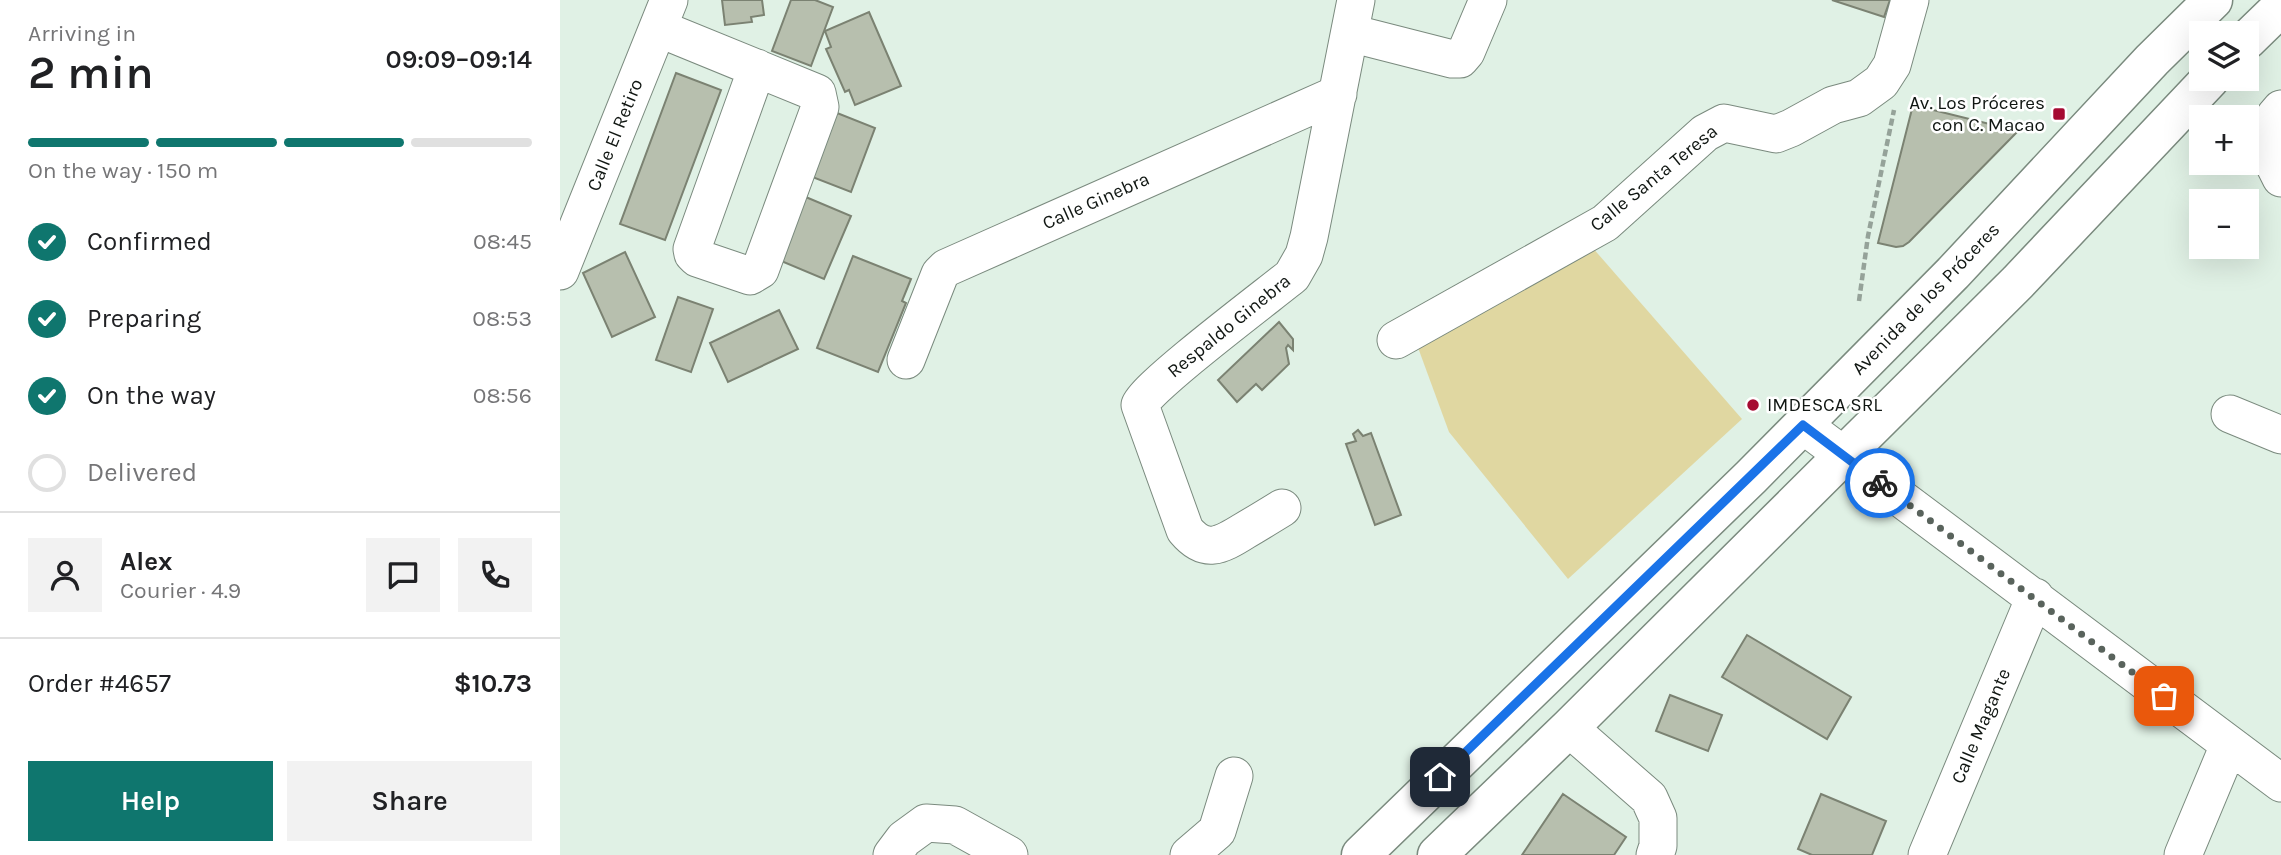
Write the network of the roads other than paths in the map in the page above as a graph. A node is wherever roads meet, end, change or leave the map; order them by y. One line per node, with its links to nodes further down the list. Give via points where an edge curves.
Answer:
1 (1488, 0): 6 (street, via 1460,59)
2 (1910, 0): 14 (street, Calle Santa Teresa, via 1892,65 1881,82 1859,98 1833,105 1776,134 1724,123 1705,133 1605,223)
3 (2213, 0): 17 (main road, Avenida de los Próceres)
4 (2281, 7): 7 (main road)
5 (664, 14): 8 (street); 13 (street, Calle El Retiro)
6 (1353, 16): 10 (street, Respaldo Ginebra)
7 (2259, 28)
8 (757, 68): 8 (street, via 817,93 820,107 760,270 750,276 697,258 692,249)
9 (2199, 91): 19 (main road, via 2018,282)
10 (1338, 94): 15 (street, Calle Ginebra, via 946,268); 20 (street, Respaldo Ginebra, via 1299,267 1168,375 1140,405 1185,530 1193,539 1219,545)
11 (2281, 109): 12 (street, via 2264,144)
12 (2281, 178)
13 (560, 271)
14 (1396, 340)
15 (906, 359)
16 (2230, 414): 18 (street)
17 (1803, 425): 19 (street); 29 (main road, Avenida de los Próceres)
18 (2281, 435)
19 (1843, 456): 21 (street); 22 (main road)
20 (1282, 508)
21 (2035, 597): 23 (street); 32 (street, Calle Magante)
22 (1569, 729): 30 (main road); 31 (street, via 1649,798 1658,818)
23 (2229, 745): 25 (street); 33 (street)
24 (1234, 776): 28 (street, via 1217,831)
25 (2281, 783)
26 (892, 855): 27 (street, via 926,823 955,825)
27 (1009, 855)
28 (1189, 855)
29 (1361, 855)
30 (1437, 855)
31 (1655, 855)
32 (1927, 855)
33 (2183, 855)

